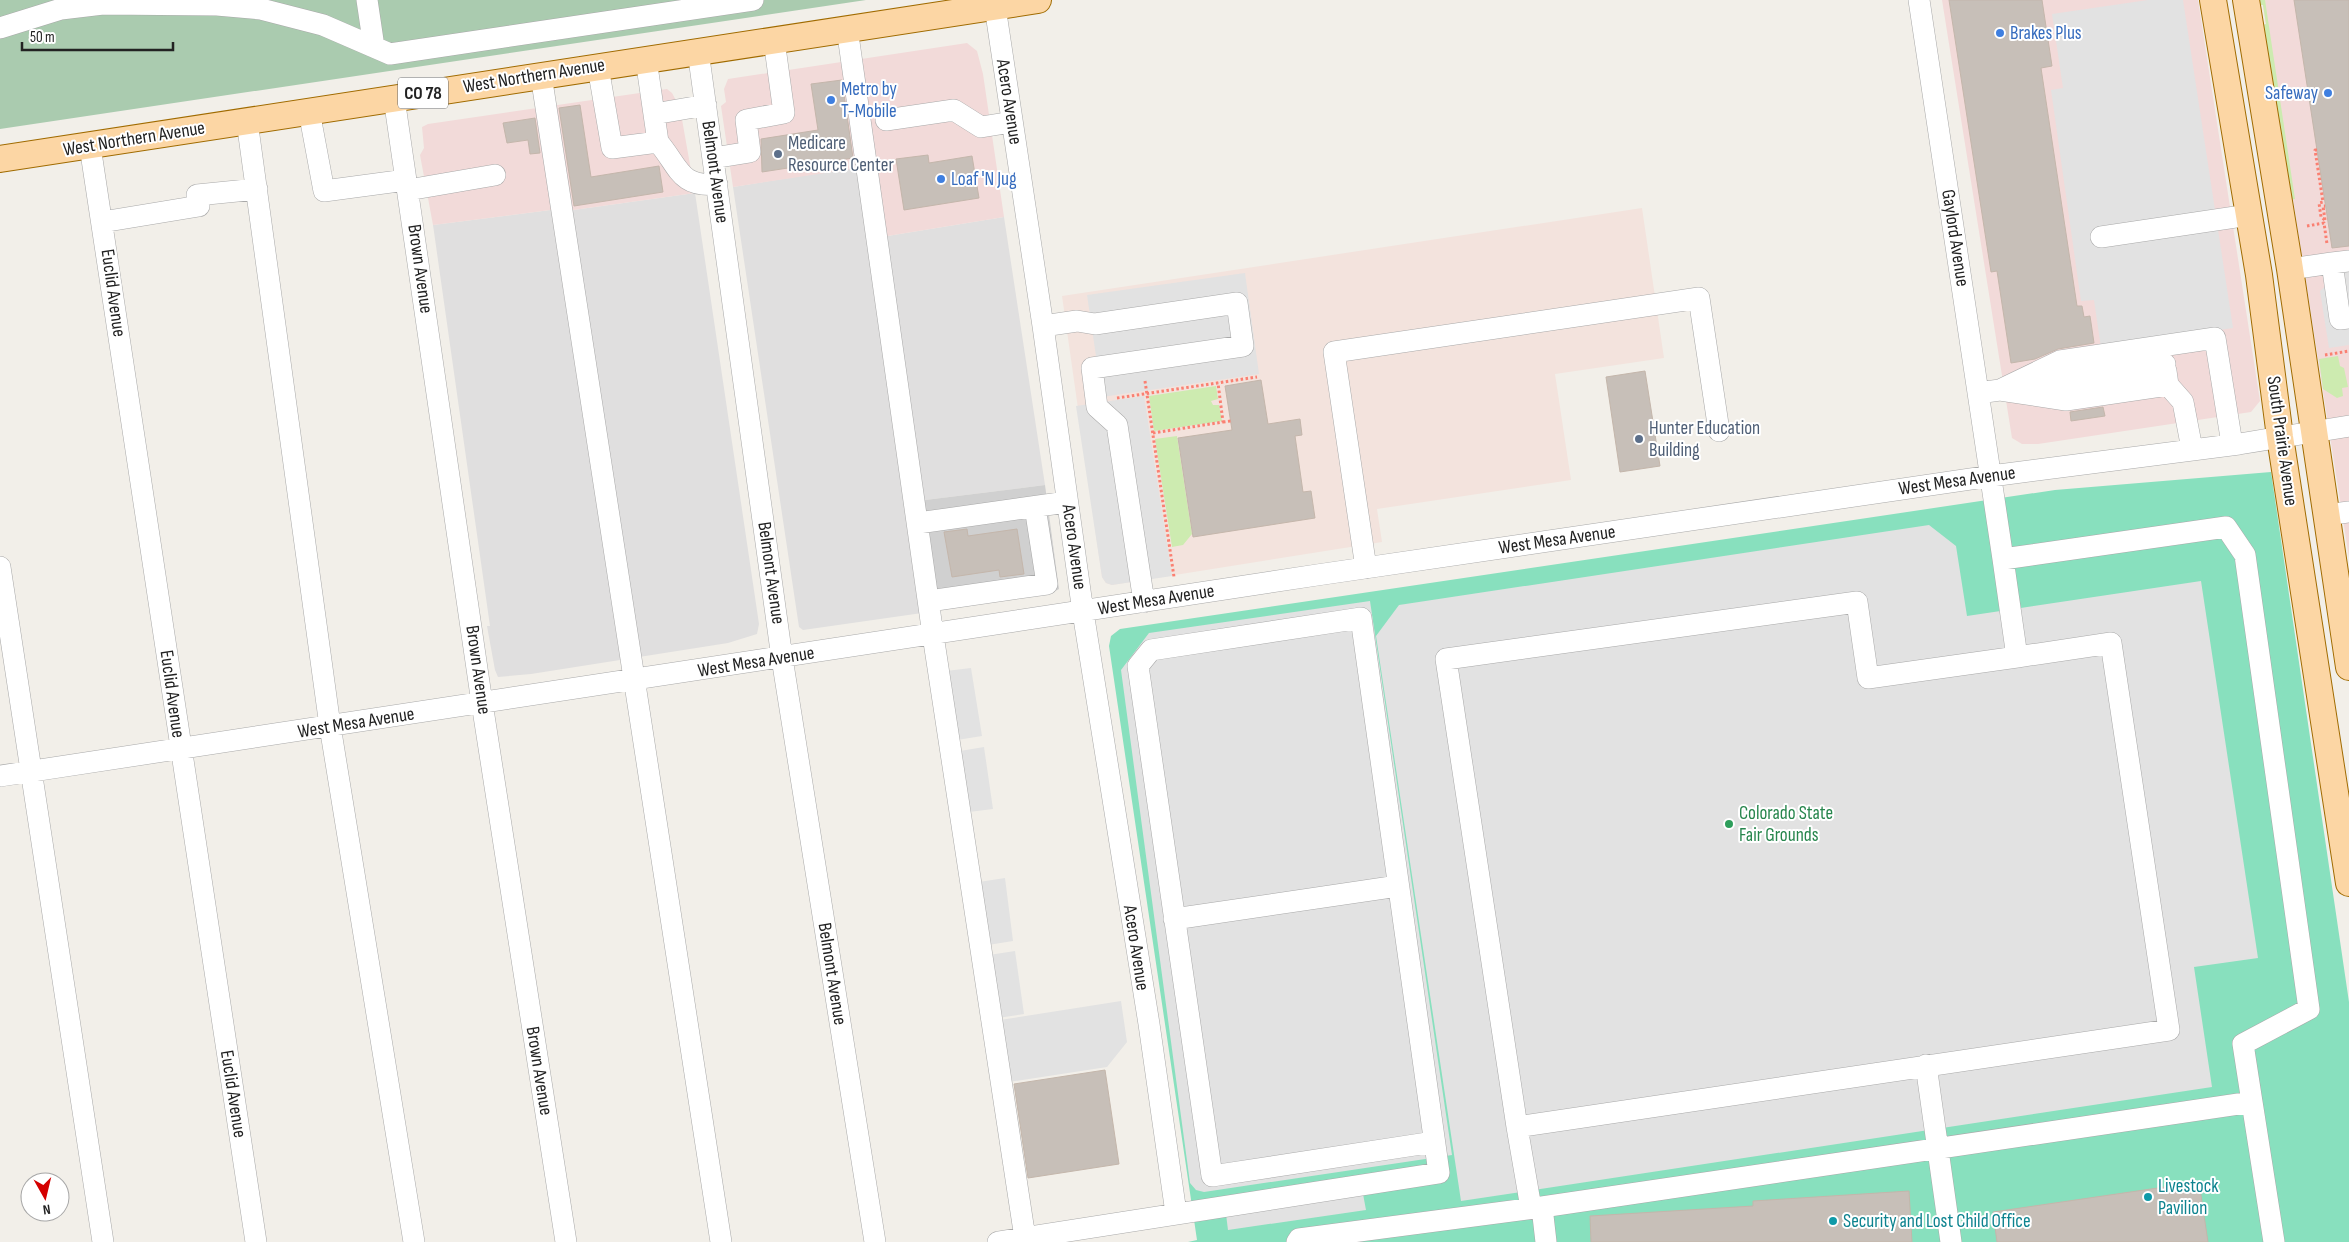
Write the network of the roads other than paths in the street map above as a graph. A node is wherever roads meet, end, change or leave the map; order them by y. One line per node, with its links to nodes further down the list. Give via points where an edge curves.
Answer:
1 (40, 0): 12 (street)
2 (292, 0): 13 (street)
3 (367, 0): 17 (street)
4 (753, 0): 11 (street)
5 (1038, 0): 10 (main road, West Northern Avenue / CO 78)
6 (1919, 0): 46 (street, Gaylord Avenue)
7 (2214, 0): 37 (main road, South Prairie Avenue)
8 (2246, 0): 41 (main road, South Prairie Avenue)
9 (105, 2): 12 (street); 13 (street, via 261,9)
10 (994, 3): 15 (main road, West Northern Avenue / CO 78); 28 (street, Acero Avenue)
11 (668, 6): 17 (street, via 390,54)
12 (61, 9): 14 (street)
13 (323, 25): 17 (street)
14 (0, 28)
15 (847, 28): 16 (main road, West Northern Avenue / CO 78); 57 (street)
16 (774, 40): 18 (main road, West Northern Avenue / CO 78); 31 (street, via 784,113 746,120 750,152)
17 (374, 47)
18 (698, 52): 19 (main road, West Northern Avenue / CO 78); 23 (street, Belmont Avenue)
19 (646, 60): 20 (main road, West Northern Avenue / CO 78); 25 (street)
20 (598, 66): 21 (main road, West Northern Avenue / CO 78); 29 (street, via 612,148)
21 (542, 75): 22 (main road, West Northern Avenue / CO 78); 68 (street)
22 (394, 98): 24 (main road, West Northern Avenue / CO 78); 35 (street, Brown Avenue)
23 (706, 105): 25 (street); 31 (street, Belmont Avenue)
24 (308, 111): 27 (main road, West Northern Avenue / CO 78); 35 (street, via 324,191)
25 (654, 114): 29 (street)
26 (886, 120): 28 (street, via 954,110 981,127)
27 (247, 121): 30 (main road, West Northern Avenue / CO 78); 36 (street)
28 (1012, 122): 43 (street, Acero Avenue)
29 (658, 142): 34 (street, via 678,174 701,186)
30 (90, 146): 32 (main road, West Northern Avenue / CO 78); 38 (street, Euclid Avenue)
31 (713, 158): 34 (street, Belmont Avenue)
32 (0, 159)
33 (495, 175): 35 (street)
34 (717, 184): 66 (street, Belmont Avenue)
35 (407, 185): 69 (street, Brown Avenue)
36 (257, 189): 38 (street, via 198,195 199,206); 70 (street)
37 (2249, 215): 39 (street); 50 (main road, South Prairie Avenue)
38 (102, 222): 71 (street, Euclid Avenue)
39 (2101, 237)
40 (2336, 258): 41 (street); 42 (street, via 2340,319)
41 (2290, 269): 49 (main road, South Prairie Avenue)
42 (2349, 318)
43 (1043, 326): 54 (street, Acero Avenue); 61 (street, via 1077,321 1095,324 1237,303 1243,346 1092,368 1097,407 1118,425)
44 (2165, 365): 45 (street, via 2062,371); 45 (street, via 2066,400); 51 (street, via 2215,338); 52 (street, via 2183,402)
45 (2000, 390): 46 (street)
46 (1978, 393): 53 (street, Gaylord Avenue)
47 (2349, 426): 49 (street, West Mesa Avenue)
48 (1719, 431): 60 (street, via 1699,298 1334,352)
49 (2314, 431): 50 (street, West Mesa Avenue); 56 (main road, South Prairie Avenue)
50 (2280, 437): 51 (street, West Mesa Avenue); 74 (main road, South Prairie Avenue)
51 (2232, 444): 52 (street, West Mesa Avenue)
52 (2192, 449): 53 (street, West Mesa Avenue)
53 (1991, 476): 58 (street, Gaylord Avenue); 60 (street, West Mesa Avenue)
54 (1068, 502): 55 (street); 63 (street, Acero Avenue)
55 (1035, 507): 57 (street); 62 (street, via 1047,584)
56 (2338, 514): 67 (main road, South Prairie Avenue)
57 (918, 523): 62 (street)
58 (2003, 559): 65 (street, Gaylord Avenue); 78 (street, via 2226,527 2245,555 2309,1009 2243,1044)
59 (0, 568): 72 (street)
60 (1366, 568): 61 (street, West Mesa Avenue)
61 (1142, 592): 63 (street, West Mesa Avenue)
62 (929, 602): 64 (street)
63 (1083, 612): 64 (street, West Mesa Avenue); 83 (street, Acero Avenue)
64 (934, 635): 66 (street, West Mesa Avenue); 84 (street)
65 (2017, 657): 77 (street, via 2111,643 2169,1030); 79 (street, via 1868,678 1856,602 1446,659)
66 (782, 658): 68 (street, West Mesa Avenue); 90 (street, Belmont Avenue)
67 (2349, 667)
68 (634, 680): 69 (street, West Mesa Avenue); 89 (street)
69 (482, 703): 70 (street, West Mesa Avenue); 88 (street, Brown Avenue)
70 (330, 726): 71 (street, West Mesa Avenue); 87 (street)
71 (180, 750): 72 (street, West Mesa Avenue); 86 (street, Euclid Avenue)
72 (31, 772): 73 (street, West Mesa Avenue); 85 (street)
73 (0, 776)
74 (2349, 883)
75 (1398, 886): 76 (street); 76 (street, via 1361,618 1151,650 1138,666); 80 (street)
76 (1174, 919): 80 (street, via 1212,1176)
77 (1926, 1065): 79 (street); 81 (street)
78 (2252, 1102): 81 (street); 95 (street)
79 (1517, 1127): 82 (street)
80 (1434, 1142): 83 (street, via 1439,1173)
81 (1939, 1149): 82 (street); 94 (street)
82 (1536, 1208): 92 (street, via 1299,1239); 93 (street)
83 (1176, 1213): 84 (street)
84 (1026, 1238): 91 (street)
85 (103, 1242)
86 (256, 1242)
87 (414, 1242)
88 (566, 1242)
89 (721, 1242)
90 (875, 1242)
91 (998, 1242)
92 (1297, 1242)
93 (1546, 1242)
94 (1951, 1242)
95 (2274, 1242)

